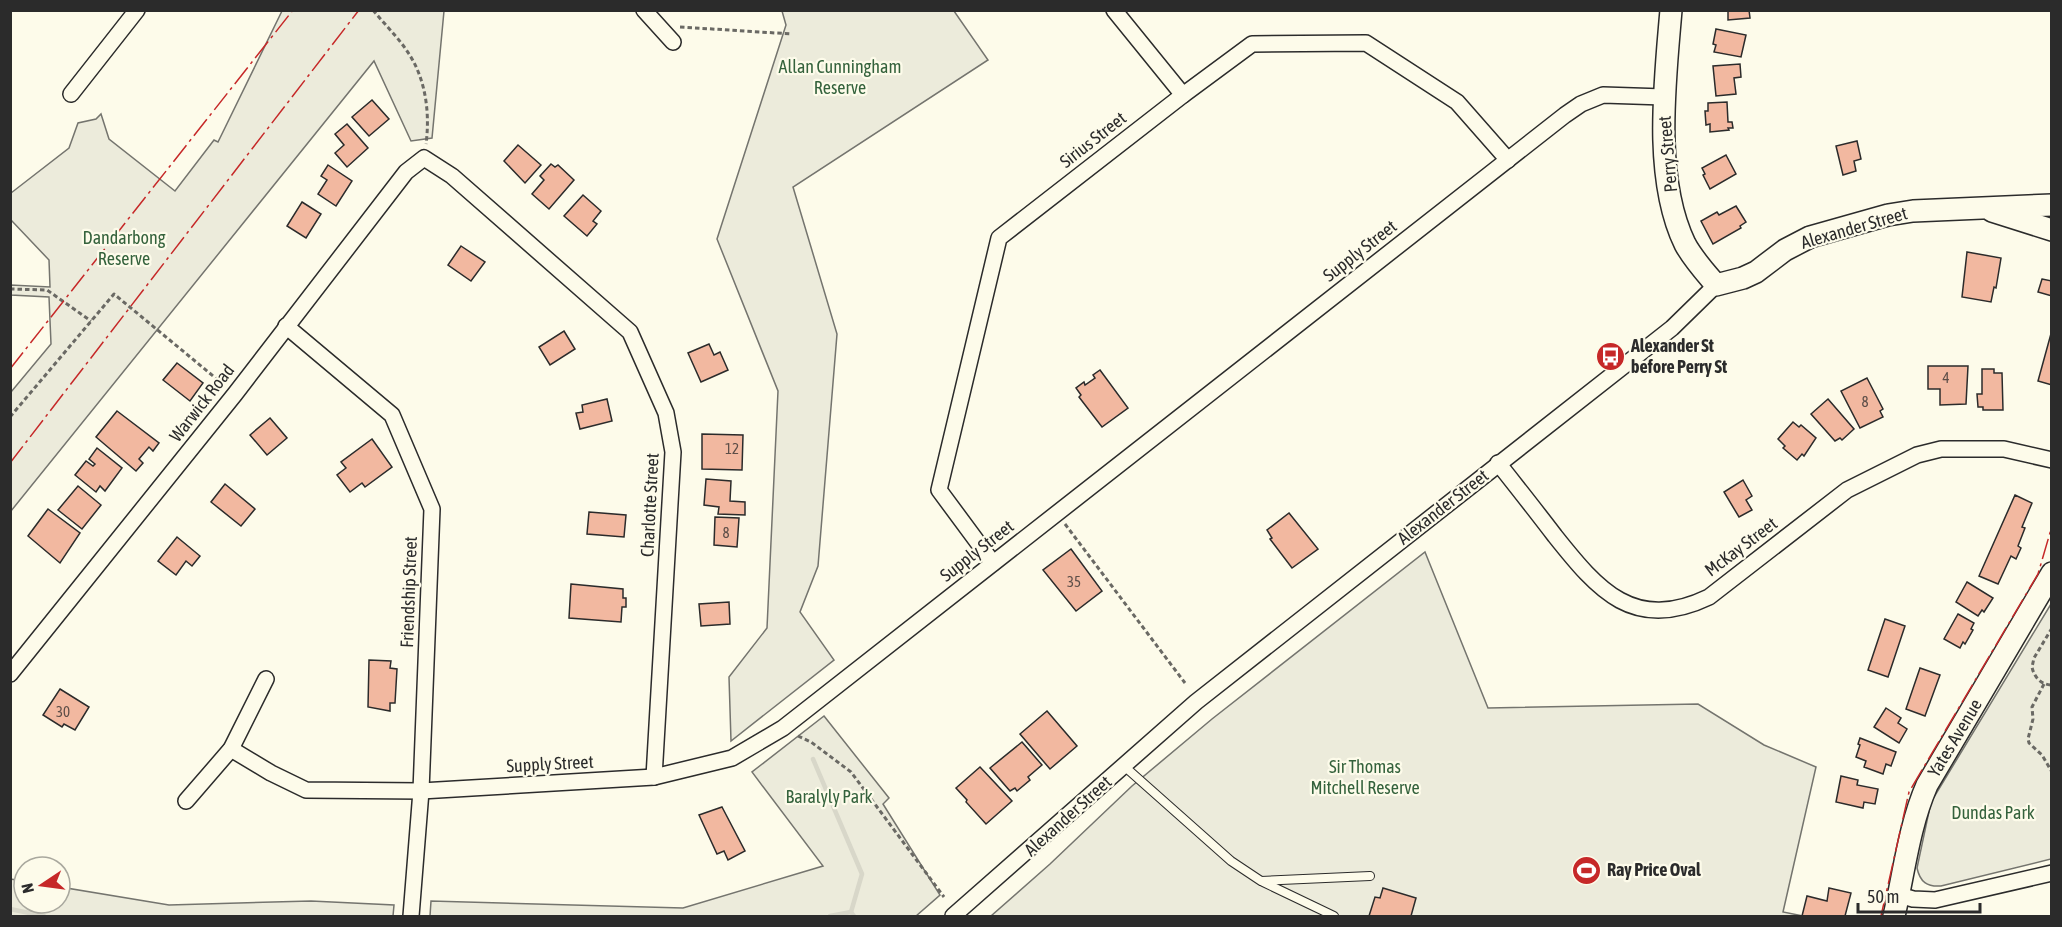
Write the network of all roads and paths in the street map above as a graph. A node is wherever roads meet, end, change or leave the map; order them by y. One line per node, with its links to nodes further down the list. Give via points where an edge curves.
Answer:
1 (138, 10): 9 (street)
2 (373, 10): 12 (path, via 409,54 422,80 429,123)
3 (644, 10): 6 (street)
4 (1114, 10): 10 (street)
5 (1671, 10): 11 (street, Perry Street)
6 (657, 25): 7 (path); 8 (street)
7 (792, 34)
8 (673, 42)
9 (71, 94)
10 (1183, 95): 13 (street, Sirius Street, via 1252,44 1365,43 1457,102); 26 (street, Sirius Street, via 999,238 939,490)
11 (1664, 97): 13 (street, Supply Street, via 1603,95 1581,104); 17 (street, Perry Street, via 1665,154 1678,226 1693,256)
12 (424, 158): 20 (street, Warwick Road, via 406,172); 38 (street, Charlotte Street, via 452,176 630,332 666,412 673,452)
13 (1508, 160): 25 (street, Supply Street)
14 (2052, 205): 15 (street, Alexander Street)
15 (1986, 209): 16 (street, Alexander Street); 17 (street, Alexander Street, via 1913,211 1875,218 1810,237 1756,272)
16 (2052, 230)
17 (1716, 285): 24 (street, Alexander Street, via 1672,328)
18 (10, 289): 19 (path, via 47,290)
19 (91, 321): 21 (path, via 114,294); 22 (path)
20 (286, 326): 21 (street, Warwick Road); 39 (street, Friendship Street, via 392,415 432,509)
21 (235, 394): 29 (street, Warwick Road)
22 (10, 417)
23 (2052, 460): 24 (street, McKay Street, via 2004,449 1941,449 1917,455 1847,490 1709,597 1663,610 1629,604 1600,588)
24 (1498, 463): 36 (street, Alexander Street, via 1196,702)
25 (1057, 513): 26 (street, Supply Street); 31 (path)
26 (993, 563): 34 (street, Supply Street)
27 (2052, 573): 44 (street, Yates Avenue, via 1927,785 1916,814)
28 (2051, 629): 32 (path, via 2032,663 2035,676)
29 (10, 674)
30 (266, 679): 35 (street)
31 (1185, 683)
32 (2044, 684): 33 (path); 37 (path, via 2032,706 2028,739)
33 (2052, 685)
34 (781, 729): 38 (street, Supply Street, via 732,758); 45 (path, via 811,742 851,772)
35 (231, 749): 39 (street, Supply Street, via 306,790); 40 (street)
36 (1124, 766): 43 (lane, via 1231,861); 47 (street, Alexander Street)
37 (2052, 772)
38 (654, 777): 39 (street, Supply Street)
39 (421, 791): 46 (street, Friendship Street)
40 (186, 801)
41 (2052, 873): 44 (street, via 1935,900)
42 (1370, 876): 43 (lane)
43 (1261, 881): 48 (lane)
44 (1899, 895): 49 (street, Yates Avenue)
45 (944, 897)
46 (411, 916)
47 (953, 916)
48 (1334, 916)
49 (1894, 916)

